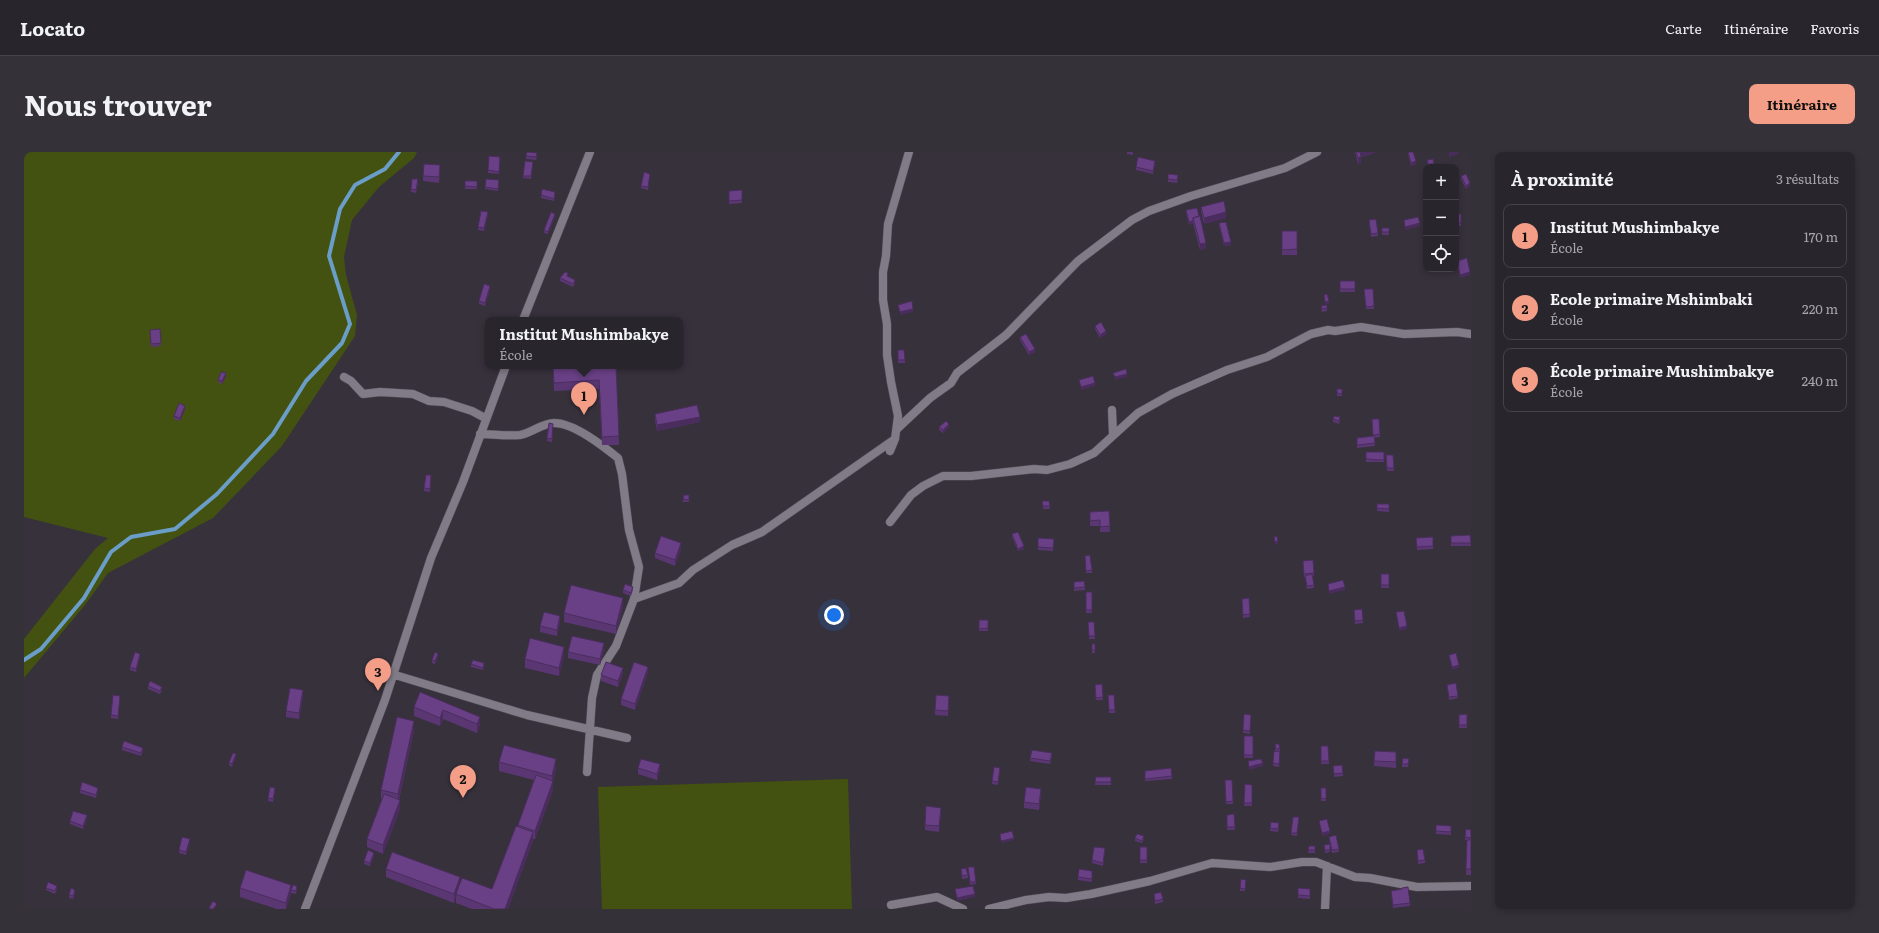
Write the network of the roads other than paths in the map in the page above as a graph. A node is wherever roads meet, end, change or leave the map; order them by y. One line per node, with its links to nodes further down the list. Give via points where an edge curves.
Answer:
1 (590, 152): 4 (street)
2 (909, 152): 10 (street, via 888,224 883,272 887,355 898,416)
3 (1317, 152): 10 (street, via 1285,168 1192,196 1149,211 1132,220 1078,261 1006,335 957,373 951,383 930,398)
4 (525, 317)
5 (1471, 334): 12 (street, via 1404,334 1361,327 1312,334 1267,357 1239,365 1178,391 1138,413)
6 (505, 369): 9 (street)
7 (344, 377): 9 (street, via 352,381 363,394 413,394 429,401 444,402 472,410)
8 (1112, 410): 12 (street)
9 (486, 418): 11 (street)
10 (897, 429): 13 (street)
11 (480, 434): 16 (street, via 520,435 555,422 570,426 618,458 629,530 639,567); 17 (street, via 431,558)
12 (1113, 434): 15 (street, via 1094,453 1070,464 1047,470 943,476 911,495)
13 (895, 439): 14 (street); 16 (street, via 762,532 732,545 693,570 679,583)
14 (890, 451)
15 (890, 522)
16 (634, 599): 18 (street, via 616,646 597,675 592,698)
17 (392, 674): 18 (street, via 527,715); 24 (street)
18 (591, 729): 19 (street); 20 (street)
19 (627, 738)
20 (587, 772)
21 (1327, 866): 22 (street, via 1355,877 1417,887); 26 (street, via 1316,862 1270,867 1212,863 1098,893 1026,900); 27 (street)
22 (1471, 886)
23 (891, 906): 25 (street, via 937,897)
24 (305, 909)
25 (963, 909)
26 (989, 909)
27 (1325, 909)

